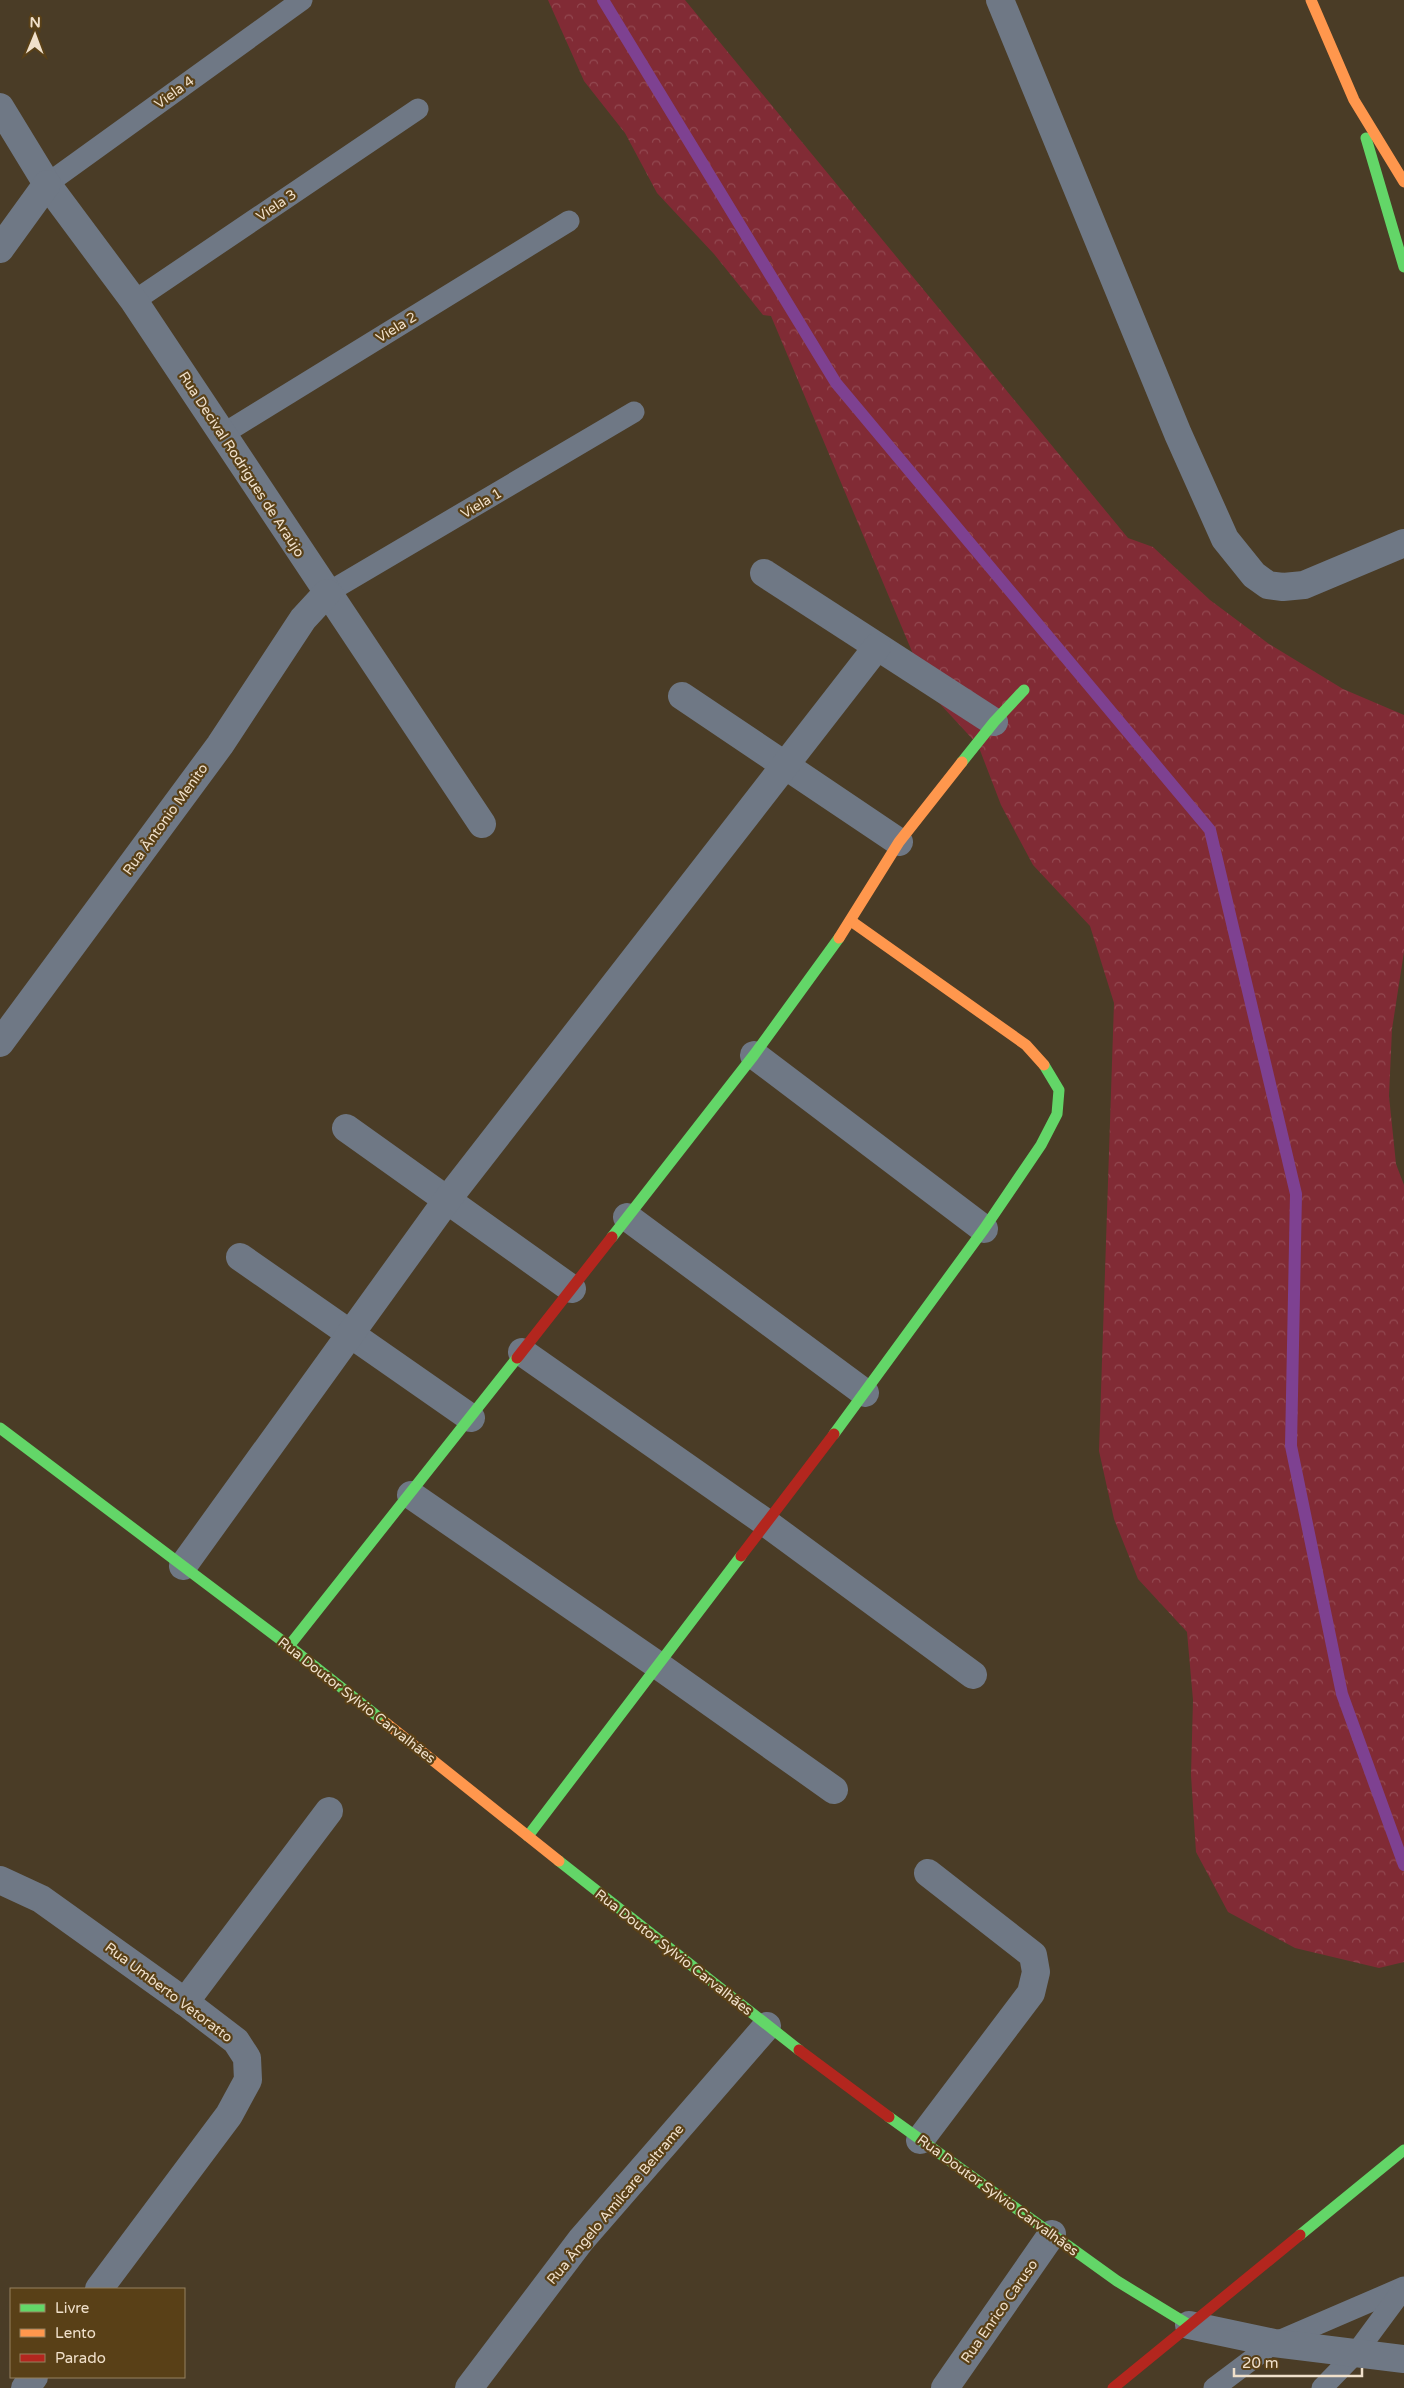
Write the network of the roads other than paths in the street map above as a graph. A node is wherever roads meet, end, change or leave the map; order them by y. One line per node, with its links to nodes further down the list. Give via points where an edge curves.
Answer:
1 (302, 0): 8 (lane, Viela 4)
2 (1000, 0): 15 (street, via 1178,434 1225,539 1254,575 1268,585 1284,587 1304,585)
3 (1311, 0): 4 (street)
4 (1354, 100): 7 (street); 11 (street)
5 (0, 107): 8 (street, Rua Decival Rodrigues de Araújo)
6 (418, 109): 12 (lane, Viela 3)
7 (1404, 182)
8 (47, 184): 10 (street); 12 (street, Rua Decival Rodrigues de Araújo)
9 (570, 220): 14 (lane, Viela 2)
10 (0, 249)
11 (1404, 267)
12 (134, 302): 14 (street, Rua Decival Rodrigues de Araújo)
13 (634, 412): 17 (lane, Viela 1)
14 (223, 434): 17 (street, Rua Decival Rodrigues de Araújo)
15 (1404, 542)
16 (764, 573): 18 (street)
17 (328, 593): 23 (street, Rua Decival Rodrigues de Araújo); 26 (street, Rua Ântonio Menito, via 303,619 220,745)
18 (877, 647): 21 (street); 22 (street)
19 (1024, 690): 21 (street)
20 (682, 696): 22 (street)
21 (994, 722): 24 (street)
22 (785, 766): 24 (street); 29 (street)
23 (482, 824)
24 (899, 842): 25 (street)
25 (850, 921): 27 (street); 31 (street, via 1026,1045 1049,1071 1059,1090 1057,1114 1041,1145)
26 (0, 1043)
27 (754, 1055): 30 (street); 31 (street)
28 (346, 1128): 29 (street)
29 (447, 1200): 33 (street); 34 (street)
30 (627, 1217): 33 (street); 36 (street)
31 (984, 1229): 36 (street)
32 (240, 1257): 34 (street)
33 (572, 1289): 35 (street)
34 (349, 1333): 37 (street); 41 (street)
35 (522, 1352): 37 (street); 40 (street)
36 (865, 1393): 40 (street)
37 (471, 1418): 39 (street)
38 (0, 1428): 41 (street, Rua Doutor Sylvio Carvalhães)
39 (412, 1495): 42 (street); 43 (street)
40 (765, 1522): 43 (street); 44 (street)
41 (183, 1566): 42 (street, Rua Doutor Sylvio Carvalhães)
42 (289, 1646): 47 (street, Rua Doutor Sylvio Carvalhães)
43 (659, 1666): 45 (street); 47 (street)
44 (973, 1675)
45 (834, 1790)
46 (329, 1811): 50 (street)
47 (528, 1836): 51 (street, Rua Doutor Sylvio Carvalhães)
48 (928, 1873): 52 (street, via 1033,1956 1036,1972 1031,1993)
49 (0, 1880): 50 (street, Rua Umberto Vetoratto, via 41,1899)
50 (186, 2002): 55 (street, Rua Umberto Vetoratto, via 242,2048 248,2058 248,2080 229,2115)
51 (767, 2026): 52 (street, Rua Doutor Sylvio Carvalhães); 63 (street, Rua Ângelo Amilcare Beltrame, via 582,2240)
52 (920, 2140): 54 (street, Rua Doutor Sylvio Carvalhães)
53 (1404, 2150): 57 (street)
54 (1052, 2234): 57 (street, Rua Doutor Sylvio Carvalhães, via 1118,2281); 64 (street, Rua Enrico Caruso)
55 (100, 2288)
56 (1404, 2288): 58 (lane); 59 (lane)
57 (1189, 2325): 58 (street, Rua Doutor Sylvio Carvalhães); 65 (street)
58 (1274, 2343): 59 (street, Rua Doutor Sylvio Carvalhães); 66 (lane)
59 (1356, 2353): 60 (street, Rua Doutor Sylvio Carvalhães); 67 (lane)
60 (1404, 2359)
61 (33, 2378): 62 (street)
62 (25, 2388)
63 (469, 2388)
64 (945, 2388)
65 (1113, 2388)
66 (1214, 2388)
67 (1322, 2388)

